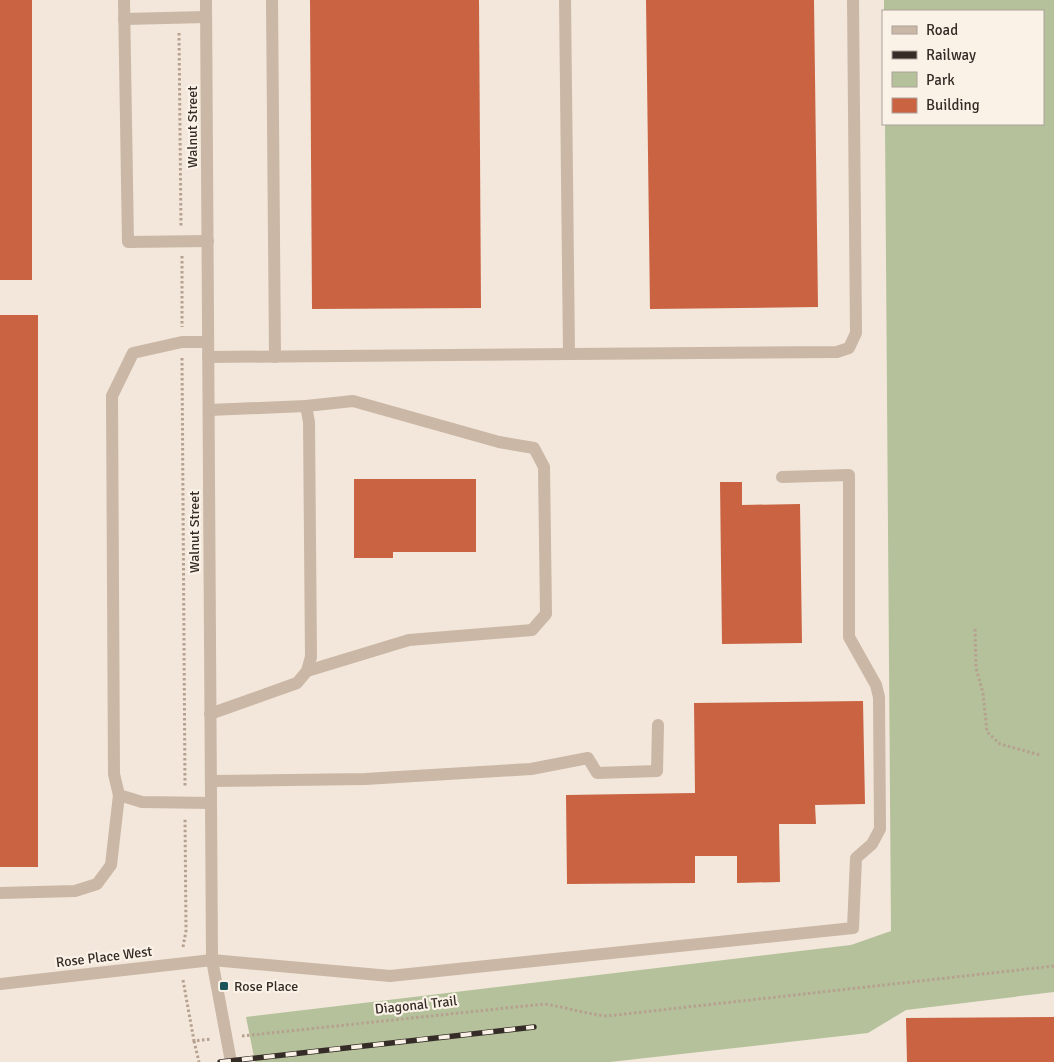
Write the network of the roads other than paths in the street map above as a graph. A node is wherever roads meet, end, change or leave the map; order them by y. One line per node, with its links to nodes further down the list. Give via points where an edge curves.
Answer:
1 (124, 0): 7 (street)
2 (206, 0): 6 (street, Walnut Street)
3 (272, 0): 12 (street)
4 (565, 0): 10 (street)
5 (853, 0): 10 (street, via 856,333 849,348 837,352)
6 (206, 17): 7 (street); 8 (street, Walnut Street)
7 (124, 19): 8 (street, via 128,242)
8 (208, 241): 9 (street, Walnut Street)
9 (208, 342): 11 (street, Walnut Street); 20 (street, via 182,342 133,353 112,396 114,774)
10 (568, 354): 12 (street)
11 (208, 357): 12 (street); 14 (street, Walnut Street)
12 (275, 357)
13 (306, 406): 14 (street); 16 (street, via 309,422 312,657); 16 (street, via 353,401 499,442 534,448 544,467 546,614 532,630 409,640)
14 (209, 410): 17 (street, Walnut Street)
15 (782, 477): 23 (street, Rose Place West, via 849,475 849,637 879,697 880,829 872,844 856,858 853,928 390,976)
16 (307, 671): 17 (street, via 297,684)
17 (210, 714): 19 (street, Walnut Street)
18 (658, 724): 19 (street, via 657,771 597,773 588,758 532,769 365,779)
19 (211, 781): 21 (street, Walnut Street)
20 (119, 795): 21 (street, via 142,802); 22 (street, via 111,865 98,884 75,891)
21 (211, 803): 23 (street, Walnut Street)
22 (0, 893)
23 (212, 960): 24 (street, Rose Place West); 25 (street, Walnut Street)
24 (0, 984)
25 (231, 1062)

